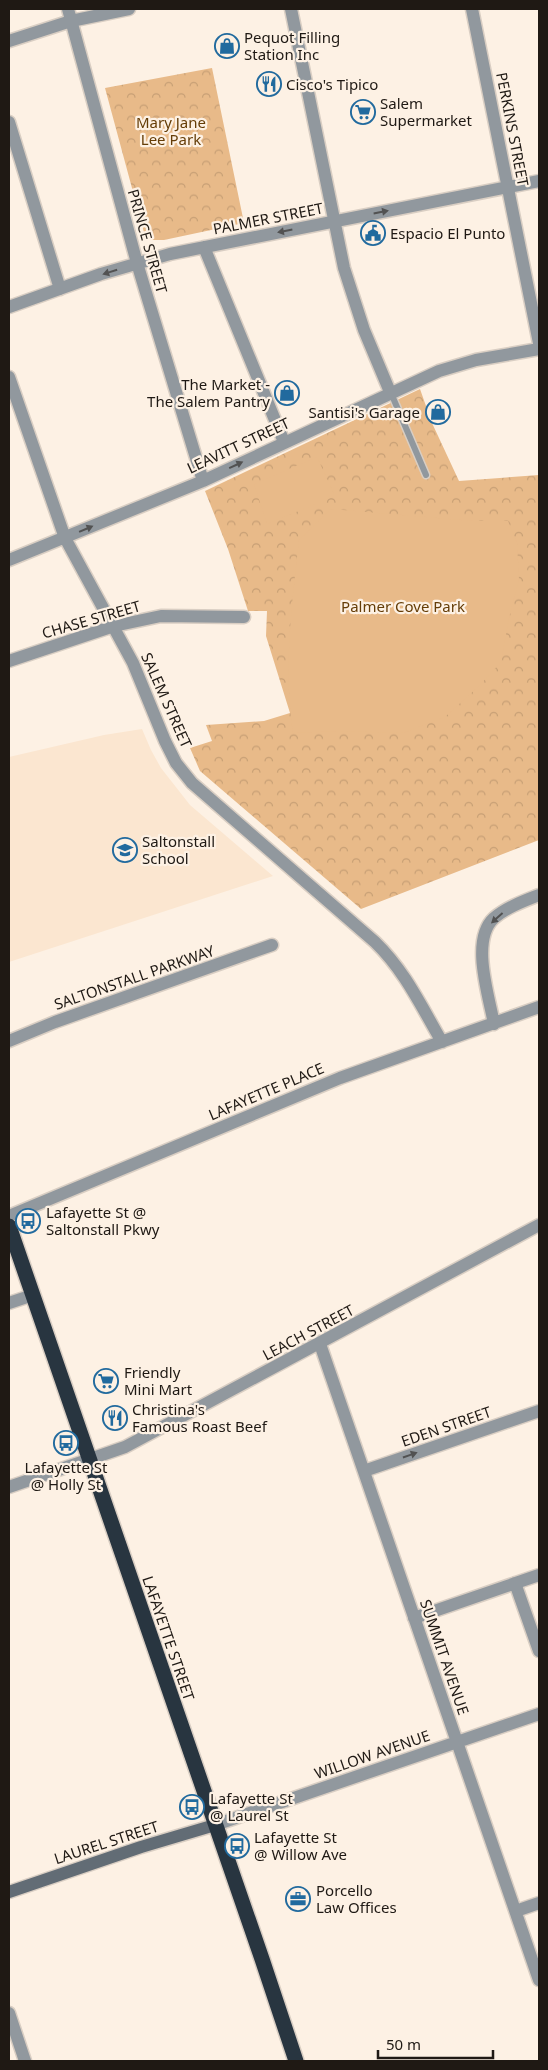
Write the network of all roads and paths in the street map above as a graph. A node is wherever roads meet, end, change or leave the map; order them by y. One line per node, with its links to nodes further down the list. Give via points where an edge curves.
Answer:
1 (129, 9): 4 (street)
2 (291, 9): 9 (street)
3 (472, 9): 8 (street, PERKINS STREET)
4 (70, 15): 5 (street); 11 (street, PRINCE STREET)
5 (9, 41)
6 (9, 122): 12 (street)
7 (539, 181): 8 (street, PALMER STREET)
8 (508, 188): 9 (street, PALMER STREET, one-way to 8); 14 (street, PERKINS STREET)
9 (333, 221): 10 (street, PALMER STREET, one-way to 10); 17 (street, via 355,302)
10 (204, 247): 11 (street, PALMER STREET); 18 (street)
11 (137, 263): 12 (street, PALMER STREET, one-way to 12); 20 (street, PRINCE STREET)
12 (60, 289): 13 (street, PALMER STREET)
13 (9, 307)
14 (539, 343)
15 (539, 349): 17 (street, LEAVITT STREET, via 476,360 439,371)
16 (9, 378): 21 (street, SALEM STREET)
17 (390, 392): 18 (street, LEAVITT STREET); 19 (lane)
18 (284, 442): 20 (street, LEAVITT STREET, one-way to 18)
19 (426, 475)
20 (203, 480): 21 (street, LEAVITT STREET, one-way to 20)
21 (65, 538): 22 (street, LEAVITT STREET); 24 (street, SALEM STREET)
22 (9, 560)
23 (244, 617): 24 (street, CHASE STREET, via 161,616)
24 (114, 626): 25 (street, CHASE STREET); 31 (street, SALEM STREET, via 134,663 165,741 192,783 391,958)
25 (9, 661)
26 (539, 895): 29 (street, one-way to 29, via 501,913 486,930 482,953)
27 (272, 945): 30 (street, SALTONSTALL PARKWAY)
28 (539, 1007): 29 (street, LAFAYETTE PLACE)
29 (494, 1024): 31 (street, LAFAYETTE PLACE)
30 (9, 1041)
31 (442, 1042): 32 (street, LAFAYETTE PLACE, via 340,1078)
32 (9, 1216)
33 (539, 1225): 37 (street, LEACH STREET)
34 (9, 1226): 35 (highway, LAFAYETTE STREET)
35 (33, 1295): 36 (street); 39 (highway, LAFAYETTE STREET)
36 (9, 1303)
37 (320, 1344): 39 (street, LEACH STREET, via 125,1447); 40 (street, SUMMIT AVENUE)
38 (539, 1411): 40 (street, EDEN STREET, one-way to 38)
39 (89, 1459): 41 (street, LEACH STREET); 48 (highway, LAFAYETTE STREET)
40 (364, 1471): 44 (street, SUMMIT AVENUE)
41 (9, 1487)
42 (539, 1575): 43 (street)
43 (515, 1583): 44 (street); 45 (street)
44 (414, 1618): 47 (street, SUMMIT AVENUE)
45 (539, 1651)
46 (539, 1714): 47 (street, WILLOW AVENUE)
47 (457, 1742): 48 (street, WILLOW AVENUE); 51 (street, SUMMIT AVENUE)
48 (215, 1825): 49 (street, LAUREL STREET); 55 (highway, LAFAYETTE STREET)
49 (9, 1892)
50 (539, 1903): 51 (street)
51 (516, 1911): 52 (street, SUMMIT AVENUE)
52 (539, 1980)
53 (9, 2013): 54 (street)
54 (26, 2061)
55 (296, 2061)

